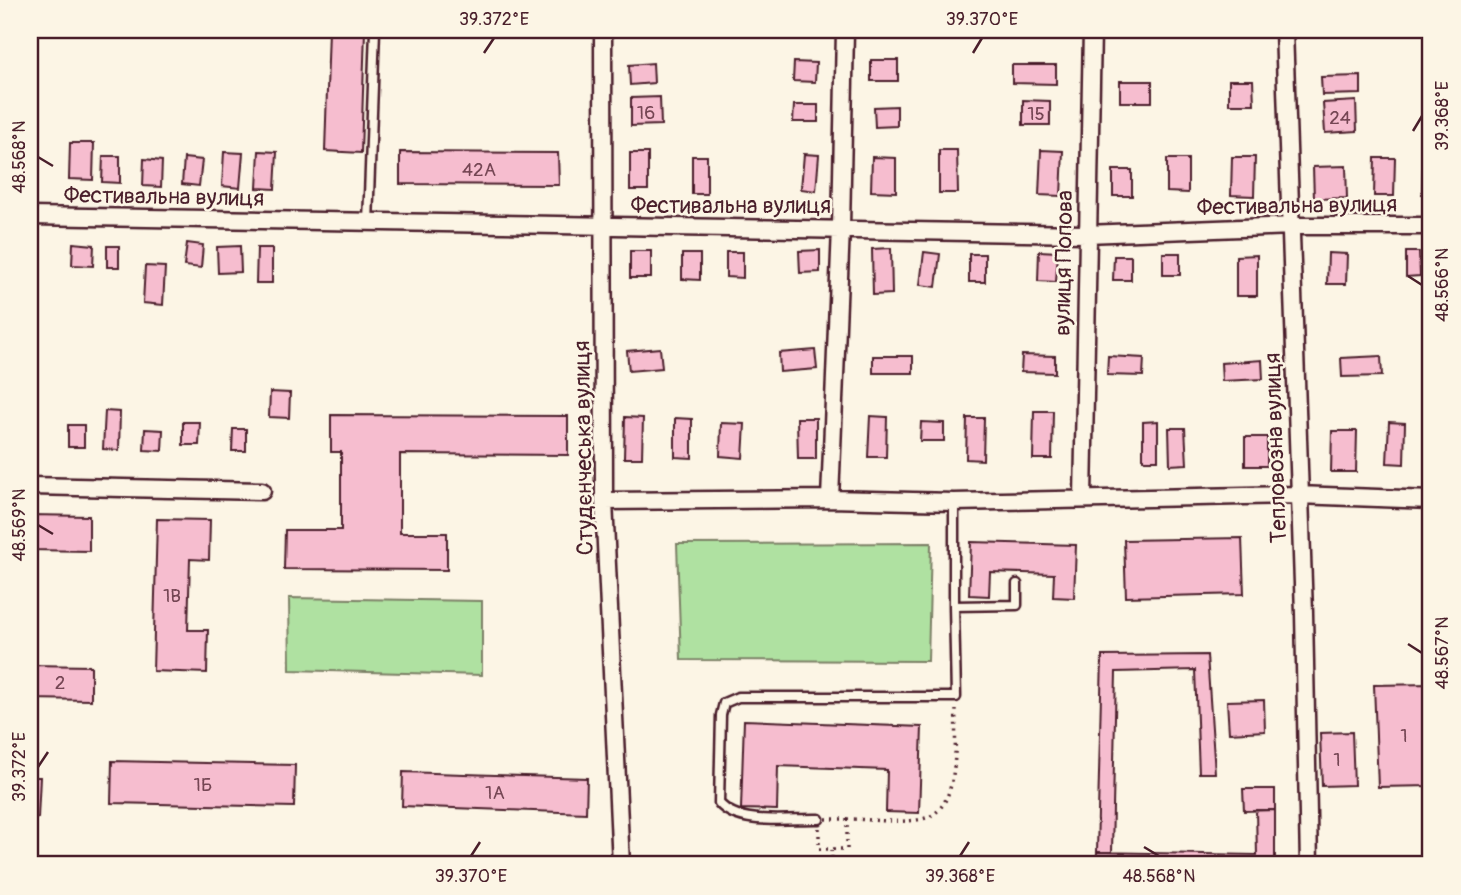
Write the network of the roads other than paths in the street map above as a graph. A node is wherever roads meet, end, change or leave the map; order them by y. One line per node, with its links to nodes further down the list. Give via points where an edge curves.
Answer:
1 (375, 30): 7 (lane)
2 (603, 30): 10 (street, Студєнчеська вулиця)
3 (845, 30): 11 (street)
4 (1092, 30): 12 (street, вулиця Попова)
5 (1284, 30): 8 (street, Тепловозна вулиця)
6 (30, 216): 7 (street, Фестивальна вулиця)
7 (368, 223): 10 (street, Фестивальна вулиця)
8 (1292, 226): 9 (street, Фестивальна вулиця); 12 (street, Фестивальна вулиця); 15 (street, Тепловозна вулиця)
9 (1431, 226)
10 (603, 228): 11 (street, Фестивальна вулиця); 19 (street, Студєнчеська вулиця)
11 (841, 228): 12 (street, Фестивальна вулиця); 17 (street)
12 (1086, 234): 16 (street, вулиця Попова)
13 (30, 486): 14 (street)
14 (261, 491)
15 (1298, 495): 16 (street); 18 (street); 25 (street, Тепловозна вулиця)
16 (1083, 498): 20 (street)
17 (830, 499): 19 (street); 20 (street)
18 (1431, 500)
19 (604, 501): 24 (street, Студєнчеська вулиця)
20 (954, 502): 22 (lane)
21 (1017, 584): 22 (lane, via 1017,605)
22 (954, 606): 23 (lane, via 956,697 738,697 724,703 719,803 748,817)
23 (819, 819)
24 (621, 865)
25 (1309, 865)

